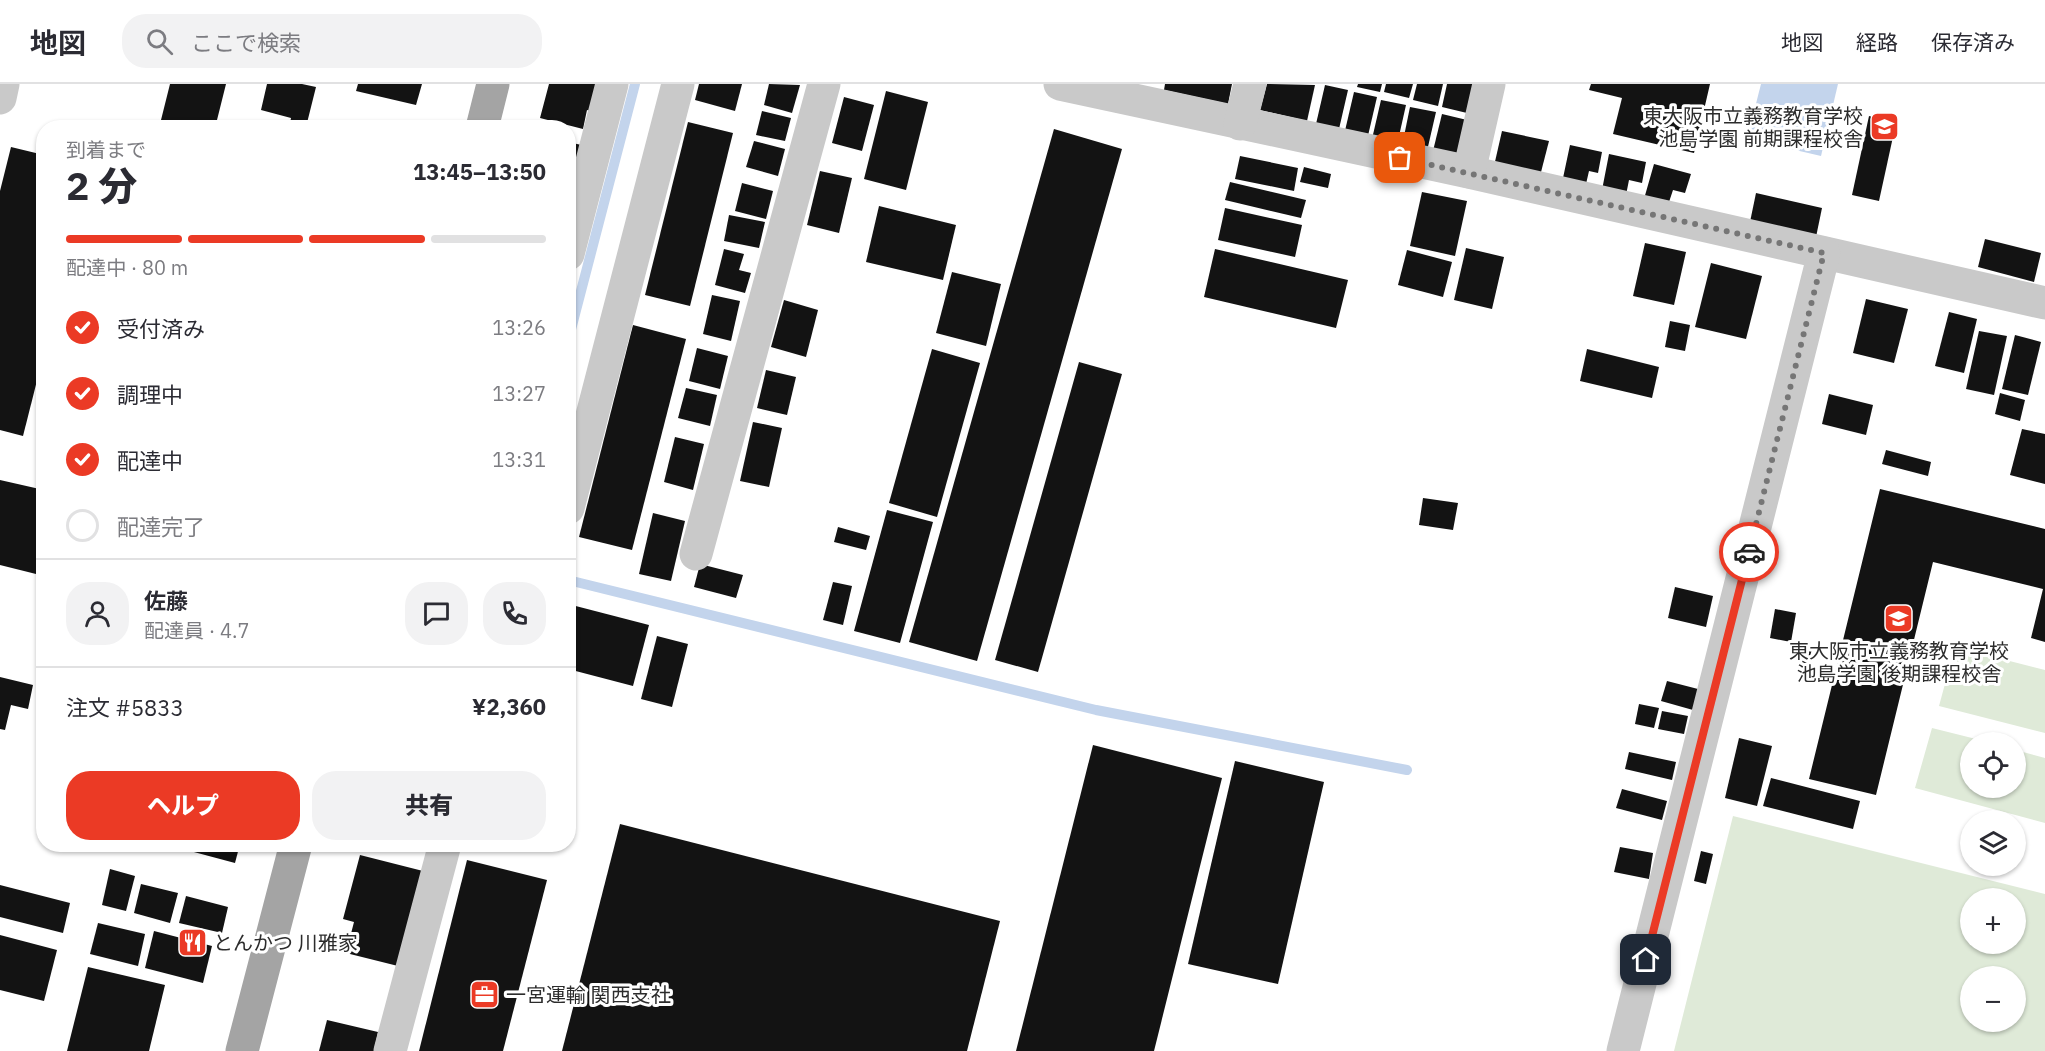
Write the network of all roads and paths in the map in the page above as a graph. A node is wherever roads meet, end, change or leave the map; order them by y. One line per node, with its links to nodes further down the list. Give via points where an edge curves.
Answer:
1 (3, 84): 9 (street)
2 (493, 84): 10 (main road)
3 (612, 84): 13 (street)
4 (678, 84): 16 (street)
5 (824, 84): 17 (street)
6 (1250, 84): 11 (street)
7 (1489, 84): 12 (street)
8 (1078, 86): 11 (street)
9 (0, 98)
10 (484, 120)
11 (1240, 124): 12 (street)
12 (1469, 172): 14 (street)
13 (576, 223)
14 (1824, 253): 15 (street); 22 (street)
15 (2045, 303)
16 (576, 477)
17 (696, 554)
18 (294, 852): 20 (main road)
19 (443, 852): 21 (street)
20 (242, 1051)
21 (390, 1051)
22 (1623, 1051)

